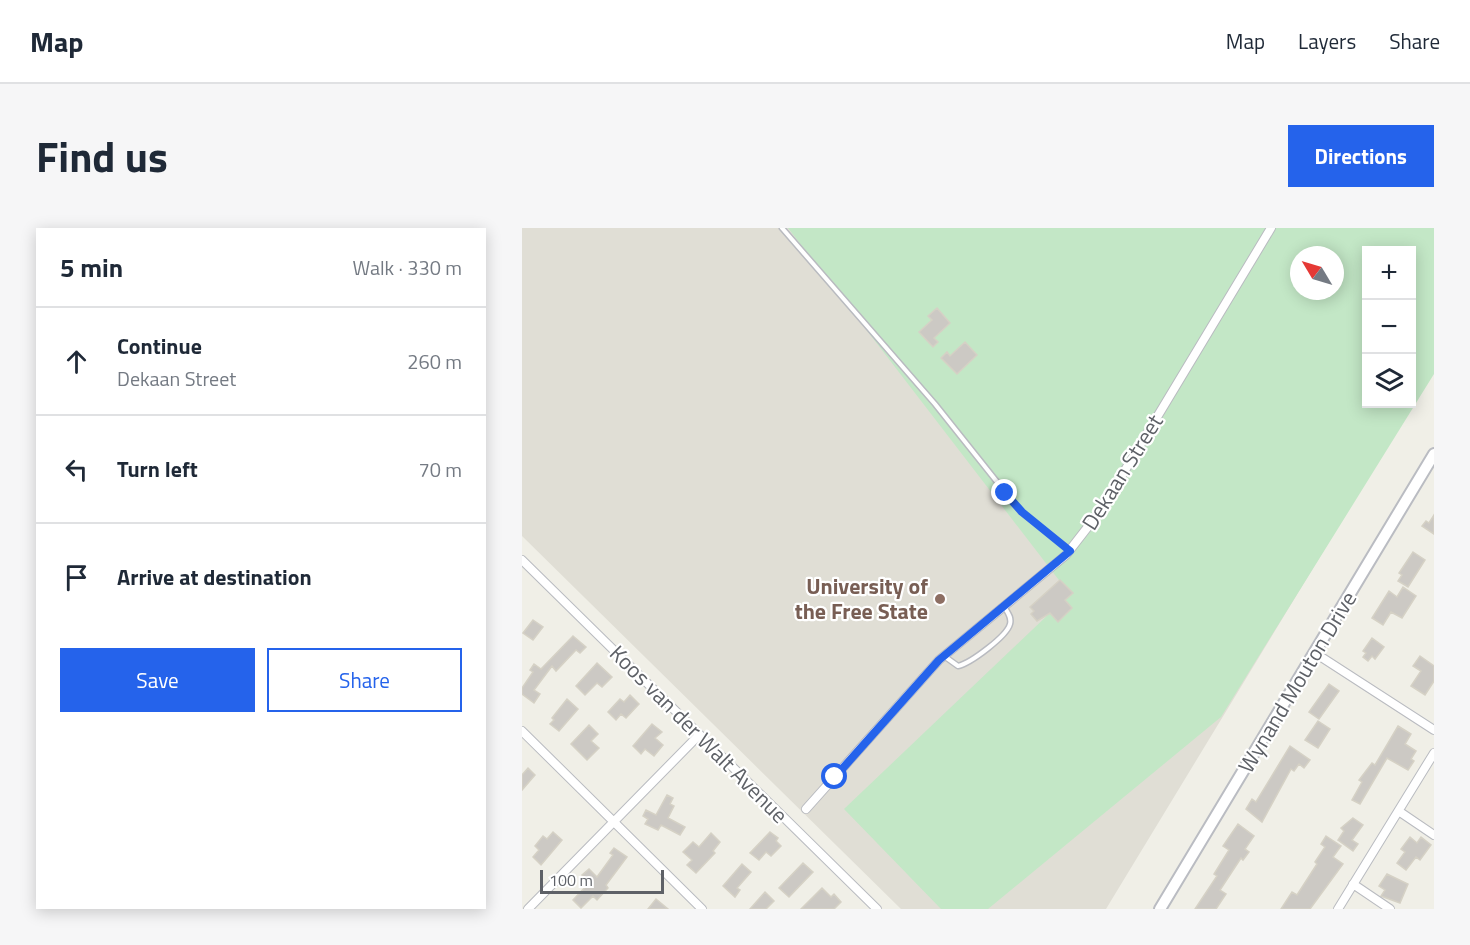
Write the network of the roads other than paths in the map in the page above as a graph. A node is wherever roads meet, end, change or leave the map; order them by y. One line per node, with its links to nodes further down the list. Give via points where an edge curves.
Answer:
1 (782, 228): 4 (lane, via 1016,505)
2 (1271, 228): 4 (street, Dekaan Street, via 1101,510)
3 (1434, 454): 7 (street, Wynand Mouton Drive)
4 (1070, 551): 6 (street, Dekaan Street)
5 (522, 560): 10 (street, Koos van der Walt Avenue)
6 (1004, 605): 8 (street, Dekaan Street); 8 (lane, via 1010,616 1009,627 986,650 958,666)
7 (1315, 653): 9 (street); 21 (street, Wynand Mouton Drive)
8 (944, 656): 13 (street, Dekaan Street)
9 (1434, 730)
10 (699, 735): 15 (street); 20 (street, Koos van der Walt Avenue)
11 (524, 737): 15 (street)
12 (1434, 753): 14 (street)
13 (806, 809)
14 (1400, 812): 16 (street); 17 (street)
15 (615, 822): 18 (street); 19 (street)
16 (1434, 835)
17 (1353, 884): 22 (street); 23 (street)
18 (700, 908)
19 (528, 909)
20 (877, 909)
21 (1160, 909)
22 (1338, 909)
23 (1390, 909)

